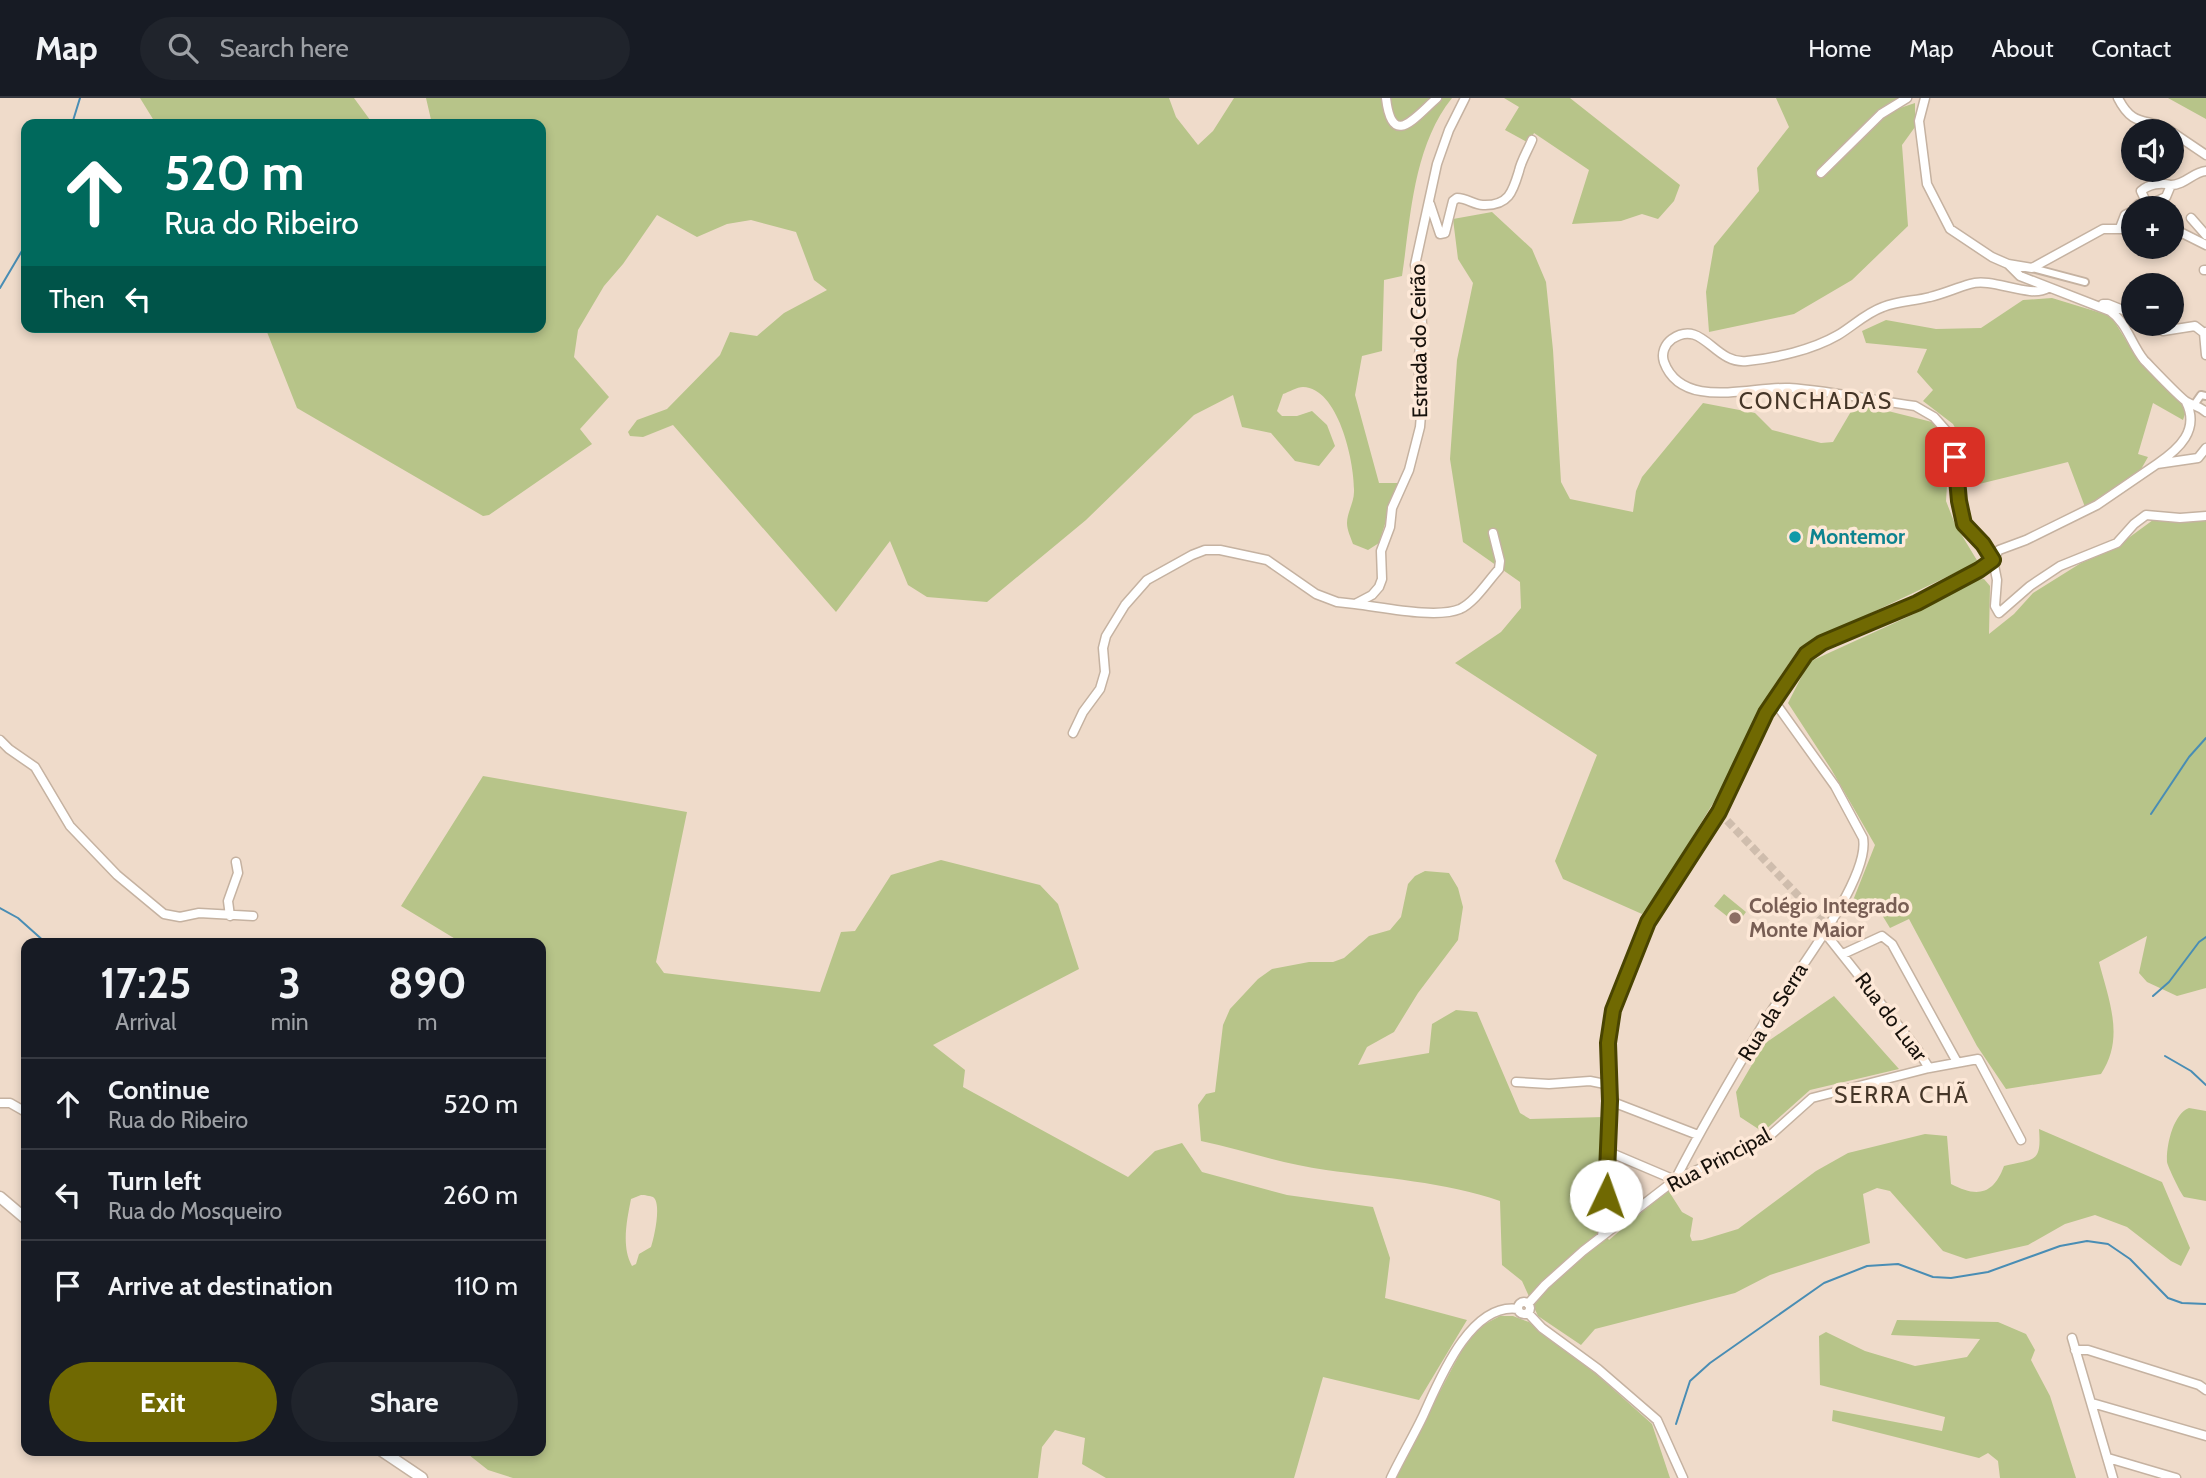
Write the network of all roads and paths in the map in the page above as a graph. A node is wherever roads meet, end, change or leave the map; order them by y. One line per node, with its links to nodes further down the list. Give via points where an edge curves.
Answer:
1 (1386, 98): 2 (street, via 1389,119 1402,126)
2 (1437, 98)
3 (1465, 98): 18 (street, Estrada do Ceirão, via 1441,152)
4 (1907, 98): 14 (street, via 1881,114)
5 (1912, 98): 8 (street)
6 (1925, 98): 8 (street)
7 (2118, 98): 9 (street)
8 (1920, 116): 25 (street, via 1927,184 1950,229)
9 (2135, 119)
10 (1532, 140): 18 (street, via 1506,199 1481,205 1457,198 1445,233 1440,234)
11 (2184, 141): 12 (street)
12 (2206, 155)
13 (2206, 171): 15 (street)
14 (1821, 173)
15 (2171, 185): 16 (street, via 2143,188); 17 (street)
16 (2143, 196)
17 (2166, 196)
18 (1430, 201): 42 (street, Estrada do Ceirão, via 1415,265 1422,327 1420,426 1381,551 1382,579 1372,595)
19 (2191, 218): 22 (street)
20 (2120, 229): 26 (street, via 2103,229)
21 (2184, 235): 23 (street)
22 (2206, 235): 23 (street)
23 (2191, 237): 24 (street)
24 (2206, 245)
25 (2008, 264): 26 (street); 28 (street, via 2020,276)
26 (2032, 268): 27 (street)
27 (2085, 282)
28 (2048, 288): 29 (street); 41 (street, via 1973,283 1883,307 1836,336 1800,351 1757,360 1725,358 1694,334 1678,336 1664,348 1669,373 1679,383 1702,391 1787,388 1915,406 1934,416 1950,435 1964,524)
29 (2101, 305): 30 (street); 35 (street, via 2118,316 2142,358)
30 (2121, 309)
31 (2184, 328): 32 (street, via 2195,326)
32 (2205, 332): 33 (street)
33 (2206, 355)
34 (2206, 396): 35 (street)
35 (2190, 403): 36 (street); 38 (street, via 2191,426 2177,449)
36 (2206, 412)
37 (2206, 447): 38 (street, via 2198,458)
38 (2157, 464): 41 (street, via 2097,505 1999,550)
39 (2206, 516): 41 (street, via 2146,514 2117,543 2060,566 1999,613)
40 (1493, 533): 42 (street, via 1499,569 1461,608 1427,613)
41 (1993, 560): 43 (street, via 1917,603 1809,651)
42 (1355, 604): 44 (street, via 1316,594 1267,560 1220,550 1192,555 1147,580 1125,606 1106,636 1100,689)
43 (1774, 701): 49 (street, Rua da Serra, via 1835,786 1864,841 1852,880); 54 (street, via 1719,812 1639,942 1610,1024)
44 (1073, 733)
45 (0, 740): 47 (street, via 35,767 70,826 164,914)
46 (236, 862): 47 (street)
47 (229, 916): 48 (street)
48 (253, 916)
49 (1827, 930): 50 (street, Rua do Luar); 58 (street, Rua da Serra, via 1776,1003)
50 (1843, 954): 51 (street, via 1882,936 1892,944); 52 (street, Rua do Luar)
51 (1957, 1062): 52 (street, Rua Principal); 59 (street, Rua Principal, via 1978,1059)
52 (1929, 1068): 61 (street, Rua Principal, via 1812,1098 1766,1139)
53 (1516, 1082): 54 (street, via 1590,1080)
54 (1610, 1085): 55 (street)
55 (1610, 1101): 58 (street); 60 (street)
56 (0, 1103): 57 (street, via 10,1102)
57 (21, 1109)
58 (1698, 1135): 61 (street, Rua da Serra)
59 (2021, 1140)
60 (1609, 1152): 61 (street); 64 (street)
61 (1675, 1180): 64 (street, Rua Principal)
62 (0, 1197): 63 (street)
63 (21, 1215)
64 (1601, 1236): 65 (street, Rua Principal, via 1545,1285)
65 (1528, 1308): 74 (street, Rua Principal, via 1520,1303 1518,1309 1496,1311 1464,1339 1436,1384); 75 (street, via 1542,1328 1657,1420)
66 (2072, 1338): 67 (street)
67 (2075, 1350): 68 (street, via 2088,1350); 69 (street)
68 (2203, 1387)
69 (2092, 1403): 70 (street); 72 (street)
70 (2206, 1436)
71 (389, 1456): 73 (street)
72 (2108, 1458): 76 (street); 77 (street)
73 (422, 1478)
74 (1391, 1478)
75 (1684, 1478)
76 (2113, 1478)
77 (2176, 1478)

